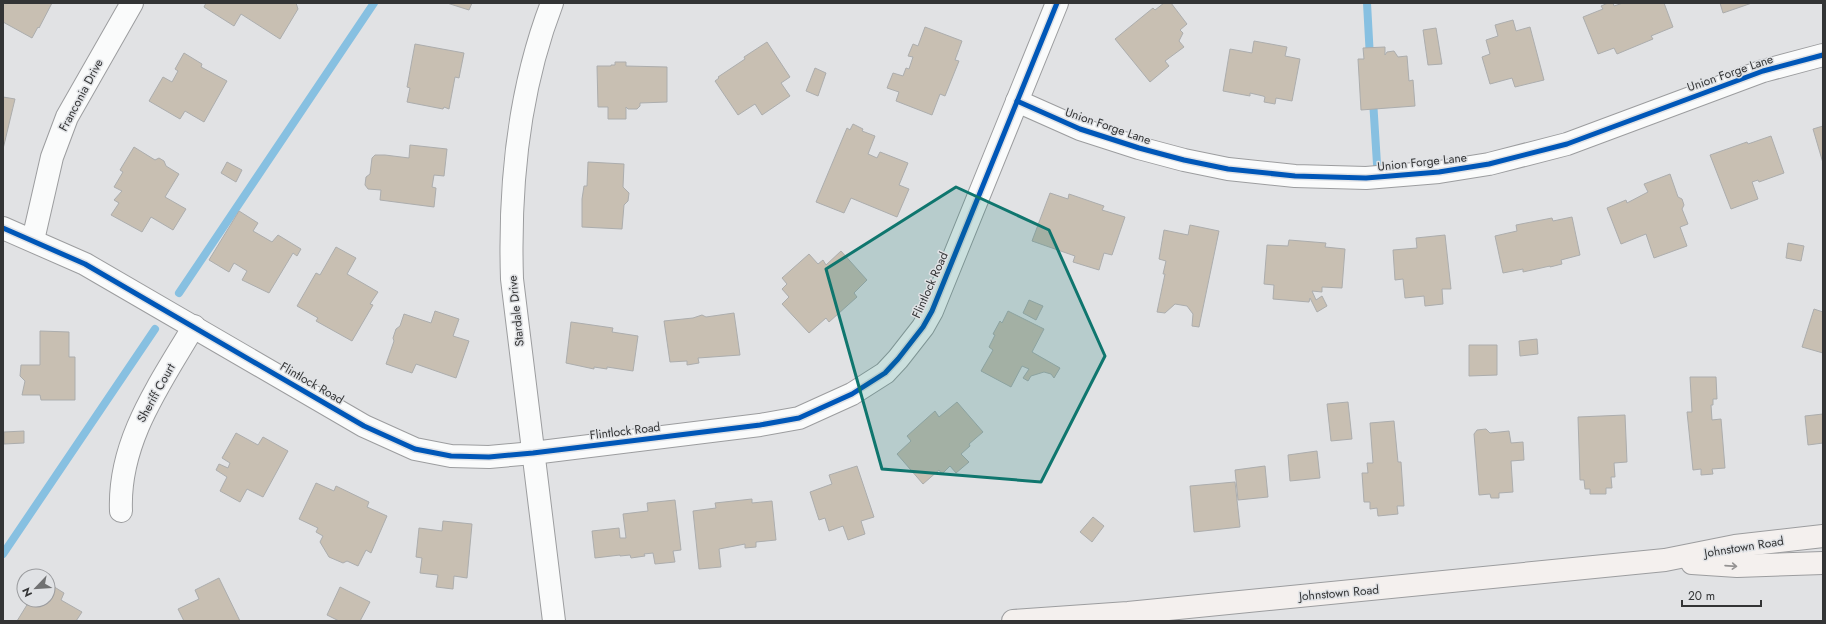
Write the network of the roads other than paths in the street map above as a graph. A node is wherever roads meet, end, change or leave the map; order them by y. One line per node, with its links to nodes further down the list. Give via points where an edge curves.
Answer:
1 (132, 3): 7 (street, Franconia Drive, via 67,117 52,157)
2 (552, 3): 9 (street, Stardale Drive, via 534,55 517,143 512,188 512,279)
3 (1057, 3): 5 (street, Flintlock Road)
4 (1823, 54): 5 (street, Union Forge Lane, via 1763,71 1560,146 1482,166 1366,178 1295,176 1228,169 1184,160 1080,129)
5 (1017, 101): 9 (street, Flintlock Road, via 932,311 923,327 885,373 852,394 799,418)
6 (3, 228): 7 (street, Flintlock Road)
7 (34, 240): 8 (street, Flintlock Road, via 85,264)
8 (194, 326): 9 (street, Flintlock Road, via 364,426 415,449 451,456 489,457); 10 (street, Sheriff Court, via 141,418 124,467)
9 (533, 453): 14 (street, Stardale Drive)
10 (121, 511)
11 (1823, 536): 12 (main road, Johnstown Road, via 1735,546)
12 (1664, 560): 13 (main road, Johnstown Road, one-way to 13, via 1737,566); 15 (main road, Johnstown Road, via 1128,613)
13 (1823, 562)
14 (554, 621)
15 (1013, 621)

